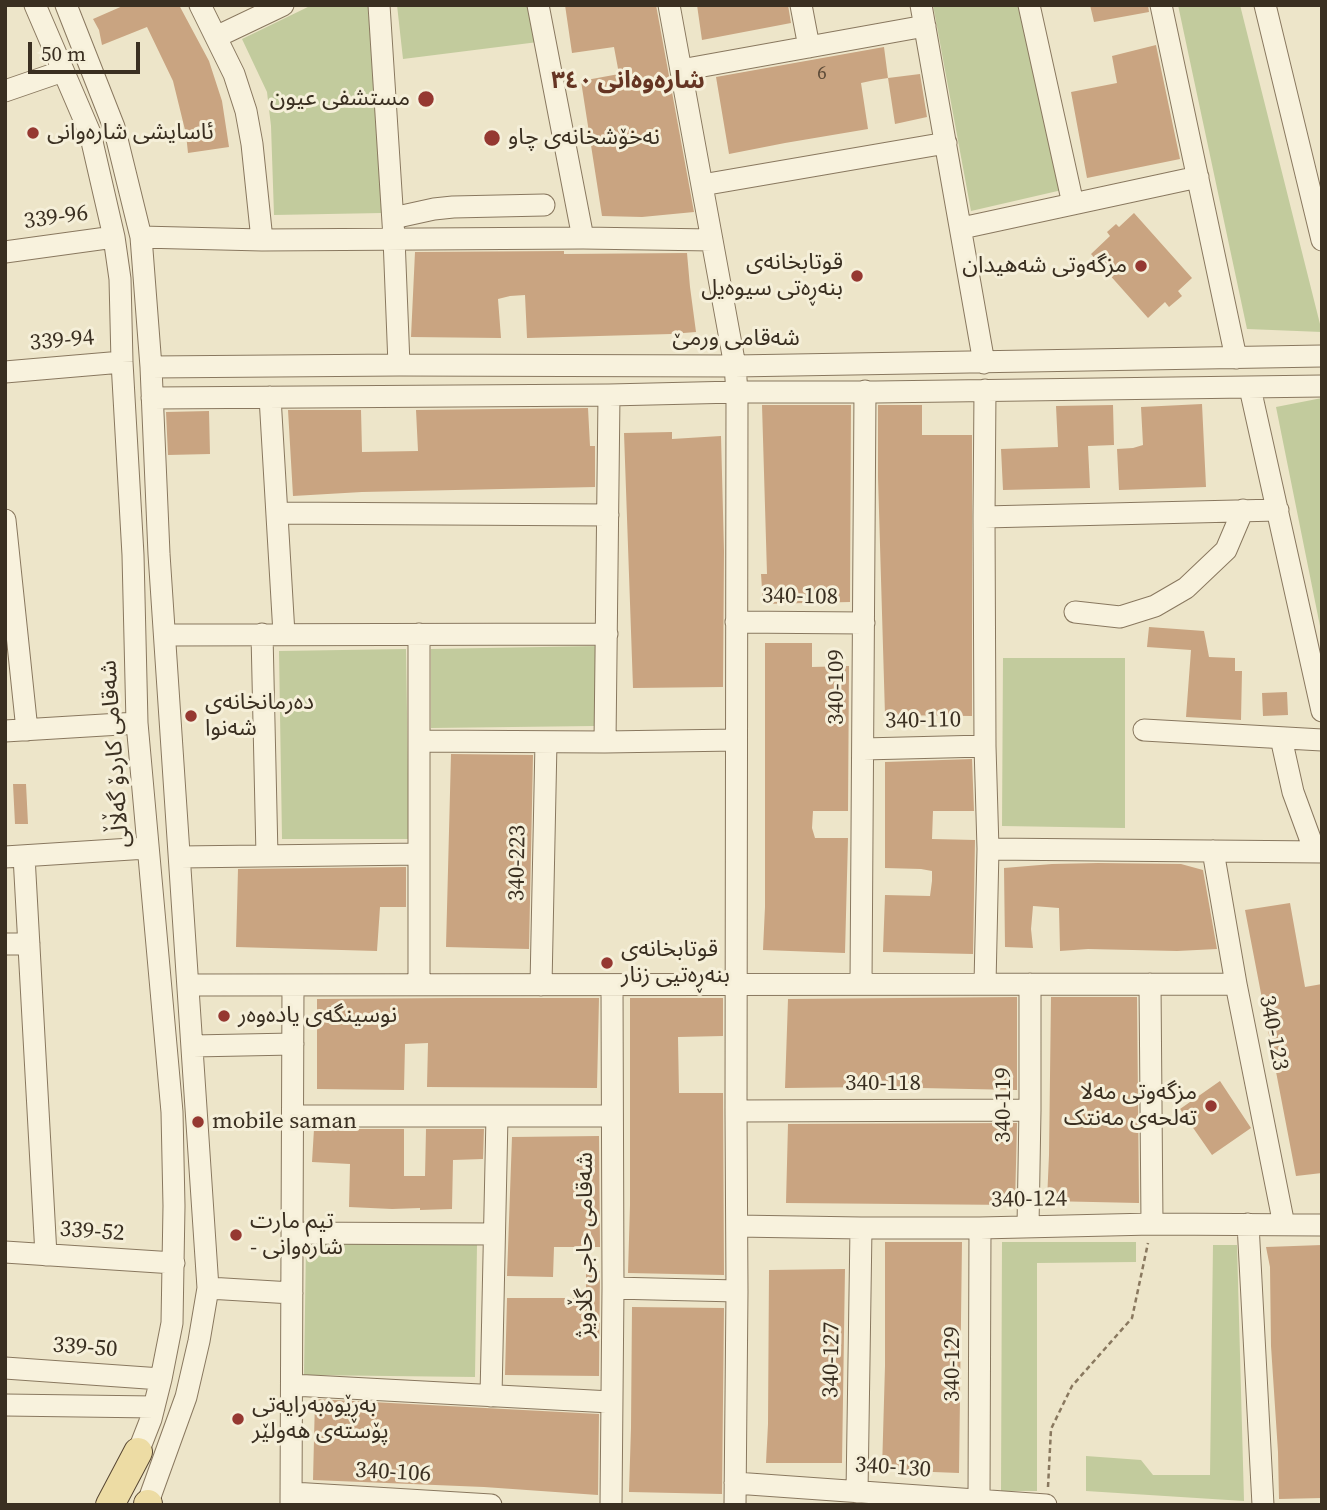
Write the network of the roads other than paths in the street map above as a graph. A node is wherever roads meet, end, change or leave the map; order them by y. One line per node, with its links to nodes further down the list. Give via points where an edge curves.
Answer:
1 (35, 5): 16 (street, شەقامی کاردۆ گەڵاڵی)
2 (66, 5): 26 (street, via 114,127)
3 (200, 5): 13 (street)
4 (283, 5): 13 (street)
5 (379, 5): 23 (street)
6 (538, 5): 27 (street)
7 (669, 5): 15 (street)
8 (801, 5): 14 (street)
9 (1029, 5): 21 (street)
10 (1161, 5): 19 (street)
11 (1265, 5): 30 (street)
12 (923, 16): 14 (street); 18 (street)
13 (216, 37): 28 (street, via 246,111)
14 (809, 47): 15 (street)
15 (681, 70): 20 (street)
16 (63, 71): 17 (street); 25 (street, شەقامی کاردۆ گەڵاڵی, via 90,133)
17 (5, 92)
18 (946, 143): 20 (street); 24 (street)
19 (1198, 177): 21 (street); 33 (street)
20 (702, 185): 29 (street)
21 (1073, 204): 24 (street)
22 (544, 205): 23 (street, via 434,208)
23 (393, 228): 27 (street); 28 (street); 36 (street)
24 (961, 228): 35 (street)
25 (114, 237): 31 (street, 339-96); 34 (street, شەقامی کاردۆ گەڵاڵی)
26 (141, 237): 28 (street); 38 (street)
27 (583, 238): 29 (street)
28 (262, 240)
29 (712, 240): 37 (street)
30 (1322, 240)
31 (5, 252)
32 (1322, 356): 33 (street, شەقامی ورمێ)
33 (1236, 358): 35 (street, شەقامی ورمێ)
34 (122, 362): 39 (street, 339-94); 55 (street, شەقامی کاردۆ گەڵاڵی)
35 (984, 363): 37 (street, شەقامی ورمێ)
36 (399, 365): 37 (street, شەقامی ورمێ); 38 (street, شەقامی ورمێ)
37 (734, 366): 43 (street)
38 (151, 367): 47 (street)
39 (5, 372)
40 (1322, 386): 41 (street)
41 (1250, 388): 42 (street); 49 (street)
42 (985, 390): 44 (street); 52 (street)
43 (737, 391): 44 (street); 45 (street); 57 (street)
44 (866, 391): 58 (street, 340-109)
45 (610, 395): 46 (street); 51 (street)
46 (270, 397): 47 (street); 50 (street)
47 (152, 398): 54 (street)
48 (1243, 510): 49 (street); 52 (street); 56 (street, via 1226,550 1186,588 1155,606 1120,617)
49 (1278, 510): 63 (street)
50 (277, 513): 51 (street); 59 (street)
51 (608, 515): 61 (street)
52 (984, 517): 74 (street)
53 (5, 520): 65 (street)
54 (159, 554): 55 (street); 62 (street)
55 (133, 555): 64 (street, شەقامی کاردۆ گەڵاڵی)
56 (1075, 612)
57 (736, 622): 58 (street, 340-108); 69 (street)
58 (863, 624): 75 (street, 340-109)
59 (273, 634): 60 (street); 62 (street); 81 (street)
60 (419, 634): 61 (street); 71 (street)
61 (607, 634): 73 (street)
62 (164, 635): 83 (street)
63 (1322, 711)
64 (137, 723): 65 (street); 76 (street, شەقامی کاردۆ گەڵاڵی)
65 (27, 730): 67 (street)
66 (1144, 730): 68 (street)
67 (5, 731)
68 (1281, 738): 70 (street); 79 (street, via 1293,792)
69 (736, 740): 73 (street); 96 (street)
70 (1322, 740)
71 (419, 741): 72 (street); 80 (street)
72 (546, 742): 73 (street); 94 (street, 340-223)
73 (605, 743)
74 (985, 746): 75 (street, 340-110); 77 (street)
75 (863, 749): 86 (street, 340-109)
76 (147, 848): 82 (street); 116 (street, شەقامی کاردۆ گەڵاڵی, via 172,1112)
77 (988, 849): 78 (street); 87 (street)
78 (1213, 851): 79 (street); 90 (street, 340-123)
79 (1318, 852)
80 (419, 854): 81 (street); 93 (street)
81 (267, 856): 83 (street)
82 (15, 857): 85 (street)
83 (180, 857): 91 (street)
84 (5, 944): 85 (street)
85 (29, 944): 115 (street)
86 (862, 984): 87 (street); 96 (street)
87 (985, 984): 88 (street)
88 (1030, 984): 89 (street); 99 (street, 340-119)
89 (1150, 984): 90 (street); 104 (street)
90 (1236, 984): 106 (street, 340-123)
91 (189, 985): 92 (street); 98 (street)
92 (293, 985): 93 (street); 97 (street)
93 (419, 985): 94 (street)
94 (541, 985): 95 (street)
95 (612, 985): 96 (street); 103 (street, شەقامی حاجی گڵاویژ)
96 (736, 985): 100 (street)
97 (293, 1044): 98 (street); 101 (street)
98 (193, 1046): 118 (street)
99 (1030, 1110): 100 (street, 340-118); 109 (street, 340-119)
100 (736, 1111): 108 (street)
101 (293, 1116): 102 (street); 112 (street)
102 (497, 1116): 103 (street); 113 (street)
103 (611, 1116): 117 (street, شەقامی حاجی گڵاویژ)
104 (1152, 1224): 105 (street, 340-124); 109 (street, 340-124)
105 (1248, 1224): 106 (street, 340-124); 139 (street)
106 (1284, 1225): 107 (street, 340-124)
107 (1322, 1225)
108 (737, 1226): 110 (street, 340-124); 119 (street)
109 (1028, 1226): 111 (street, 340-124)
110 (860, 1228): 111 (street, 340-124); 129 (street, 340-127)
111 (980, 1228): 133 (street, 340-129)
112 (292, 1233): 113 (street); 120 (street)
113 (494, 1234): 124 (street)
114 (5, 1252): 115 (street, 339-52)
115 (46, 1255): 116 (street, 339-52)
116 (174, 1264): 122 (street, شەقامی کاردۆ گەڵاڵی, via 172,1323)
117 (613, 1287): 119 (street); 125 (street, شەقامی حاجی گڵاویژ)
118 (208, 1288): 120 (street); 136 (street, via 186,1397)
119 (737, 1291): 130 (street)
120 (292, 1293): 123 (street)
121 (5, 1368): 122 (street, 339-50)
122 (161, 1380): 127 (street, شەقامی کاردۆ گەڵاڵی)
123 (292, 1385): 124 (street); 132 (street)
124 (491, 1395): 125 (street)
125 (611, 1402): 138 (street, شەقامی حاجی گڵاویژ)
126 (5, 1405): 127 (street)
127 (154, 1407): 128 (street, شەقامی کاردۆ گەڵاڵی)
128 (138, 1452): 134 (main road); 135 (street, شەقامی کاردۆ گەڵاڵی)
129 (857, 1492): 130 (street, 340-130); 133 (street, 340-130)
130 (735, 1494)
131 (1047, 1498): 133 (street, 340-130)
132 (292, 1499): 137 (street, 340-106)
133 (979, 1500)
134 (110, 1505)
135 (118, 1505)
136 (148, 1505)
137 (491, 1505)
138 (611, 1505)
139 (1263, 1505)

